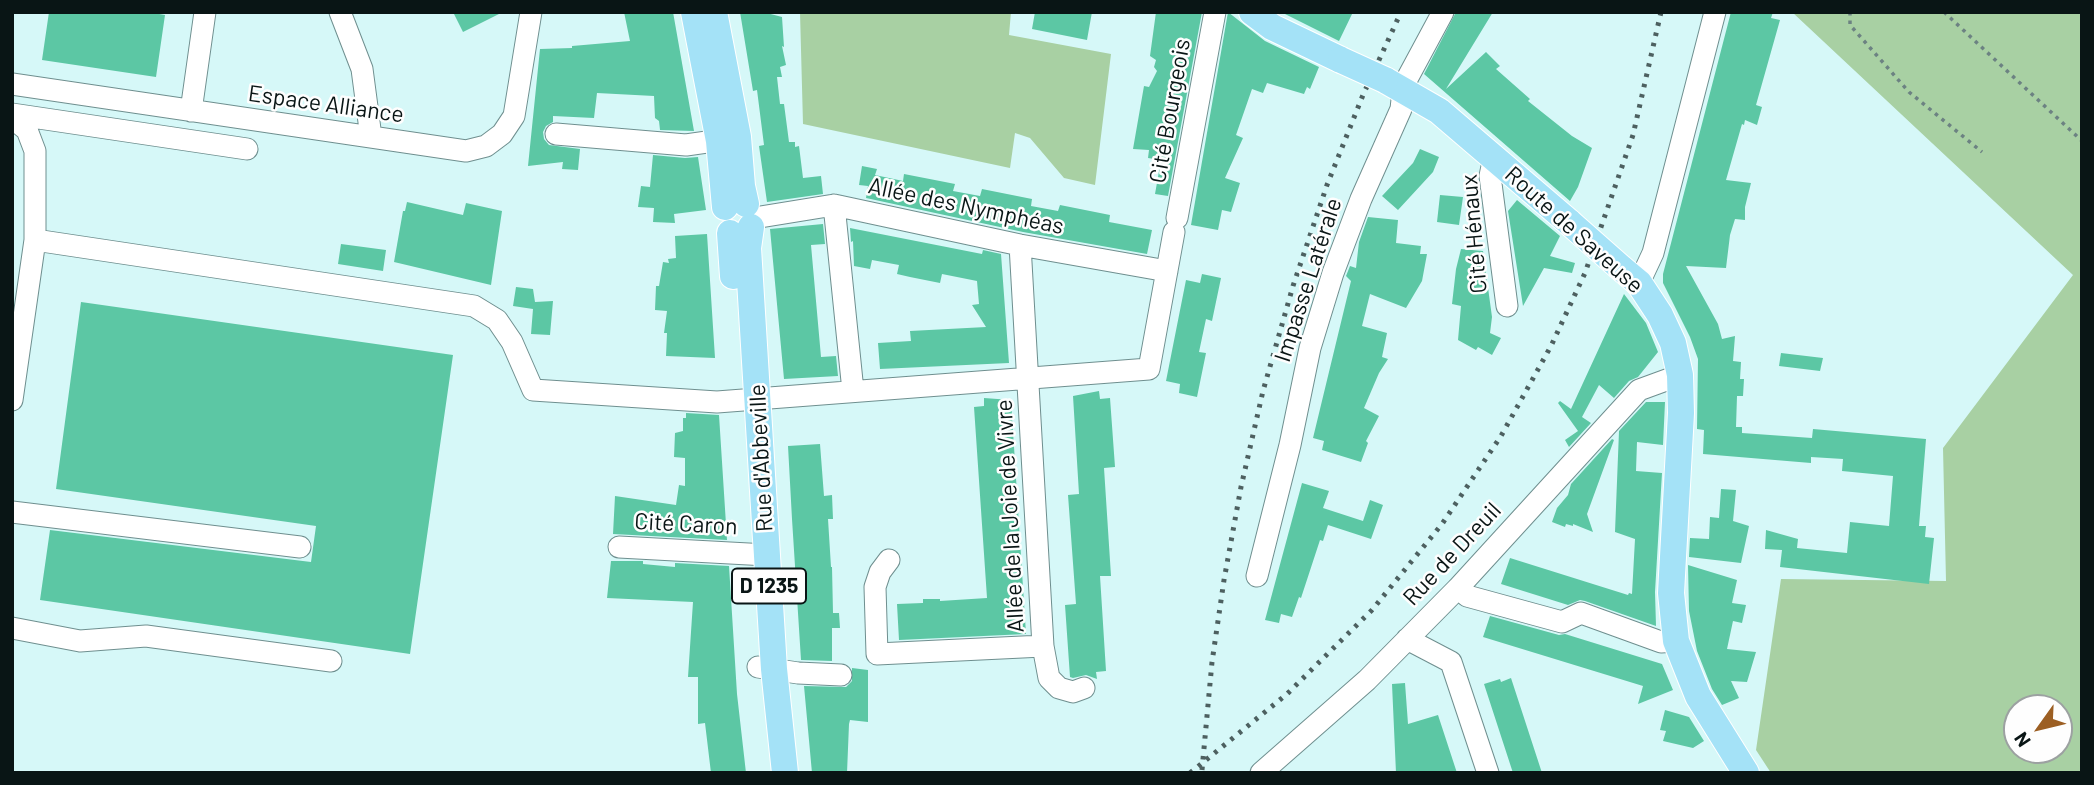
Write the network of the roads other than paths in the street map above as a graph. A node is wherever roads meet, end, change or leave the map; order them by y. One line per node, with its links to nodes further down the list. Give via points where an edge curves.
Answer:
1 (205, 12): 11 (street)
2 (340, 12): 14 (street, via 362,69)
3 (531, 12): 14 (street, Espace Alliance, via 514,117 502,134 486,146 466,151)
4 (1214, 12): 22 (street, Cité Bourgeois)
5 (1252, 12): 10 (main road, Route de Saveuse, bridge, via 1272,27)
6 (1443, 12): 10 (street, Impasse Latérale, via 1408,77)
7 (1715, 12): 23 (street, via 1653,253)
8 (701, 14): 15 (main road, Rue d'Abbeville / D 1235)
9 (12, 84): 11 (street, Espace Alliance)
10 (1394, 85): 17 (main road, Route de Saveuse, via 1439,111); 35 (street, Impasse Latérale, via 1401,109 1343,243 1318,320)
11 (191, 111): 14 (street, Espace Alliance)
12 (12, 116): 16 (street); 20 (street, via 27,130 35,151)
13 (556, 134): 15 (street, via 686,145)
14 (371, 137)
15 (728, 140): 19 (main road, Rue d'Abbeville / D 1235, via 741,186)
16 (247, 149)
17 (1494, 157): 23 (main road, Route de Saveuse, bridge); 24 (street, Cité Hénaux, via 1490,176)
18 (834, 205): 19 (street, Allée des Nymphéas); 21 (street, Allée des Nymphéas); 27 (street)
19 (740, 218): 29 (main road, Rue d'Abbeville / D 1235, via 748,248)
20 (35, 240): 28 (street); 29 (street, via 474,306 497,320 533,390)
21 (1020, 245): 22 (street, Allée des Nymphéas); 26 (street, Allée de la Joie de Vivre)
22 (1167, 271): 26 (street, Cité Bourgeois, via 1149,369)
23 (1630, 276): 25 (main road, Route de Saveuse, via 1674,343)
24 (1507, 306)
25 (1680, 375): 36 (street, Rue de Dreuil, via 1639,390); 39 (main road, Route de Saveuse, via 1671,593)
26 (1029, 377): 27 (street); 40 (street, Allée de la Joie de Vivre)
27 (853, 391): 29 (street)
28 (12, 400)
29 (749, 400): 33 (main road, Rue d'Abbeville / D 1235)
30 (12, 512): 31 (street)
31 (300, 547)
32 (619, 547): 33 (street, Cité Caron)
33 (759, 555): 42 (main road, Rue d'Abbeville / D 1235)
34 (889, 560): 40 (street, Allée de la Joie de Vivre, via 875,587 877,654)
35 (1257, 576)
36 (1458, 588): 38 (street, Rue de Dreuil); 39 (street, via 1467,596 1562,622 1581,613 1661,642)
37 (12, 628): 41 (street, via 80,641 146,636)
38 (1407, 639): 48 (street, Rue de Dreuil); 49 (street, via 1451,662)
39 (1676, 641): 50 (main road, Route de Saveuse, via 1698,696)
40 (1043, 646): 44 (street, via 1049,678 1059,688 1073,692)
41 (331, 661)
42 (766, 668): 43 (street); 45 (main road, Rue d'Abbeville / D 1235); 46 (street); 47 (main road, Rue d'Abbeville / D 1235)
43 (841, 675)
44 (1084, 688)
45 (767, 773)
46 (776, 773)
47 (785, 773)
48 (1261, 773)
49 (1488, 773)
50 (1746, 773)

